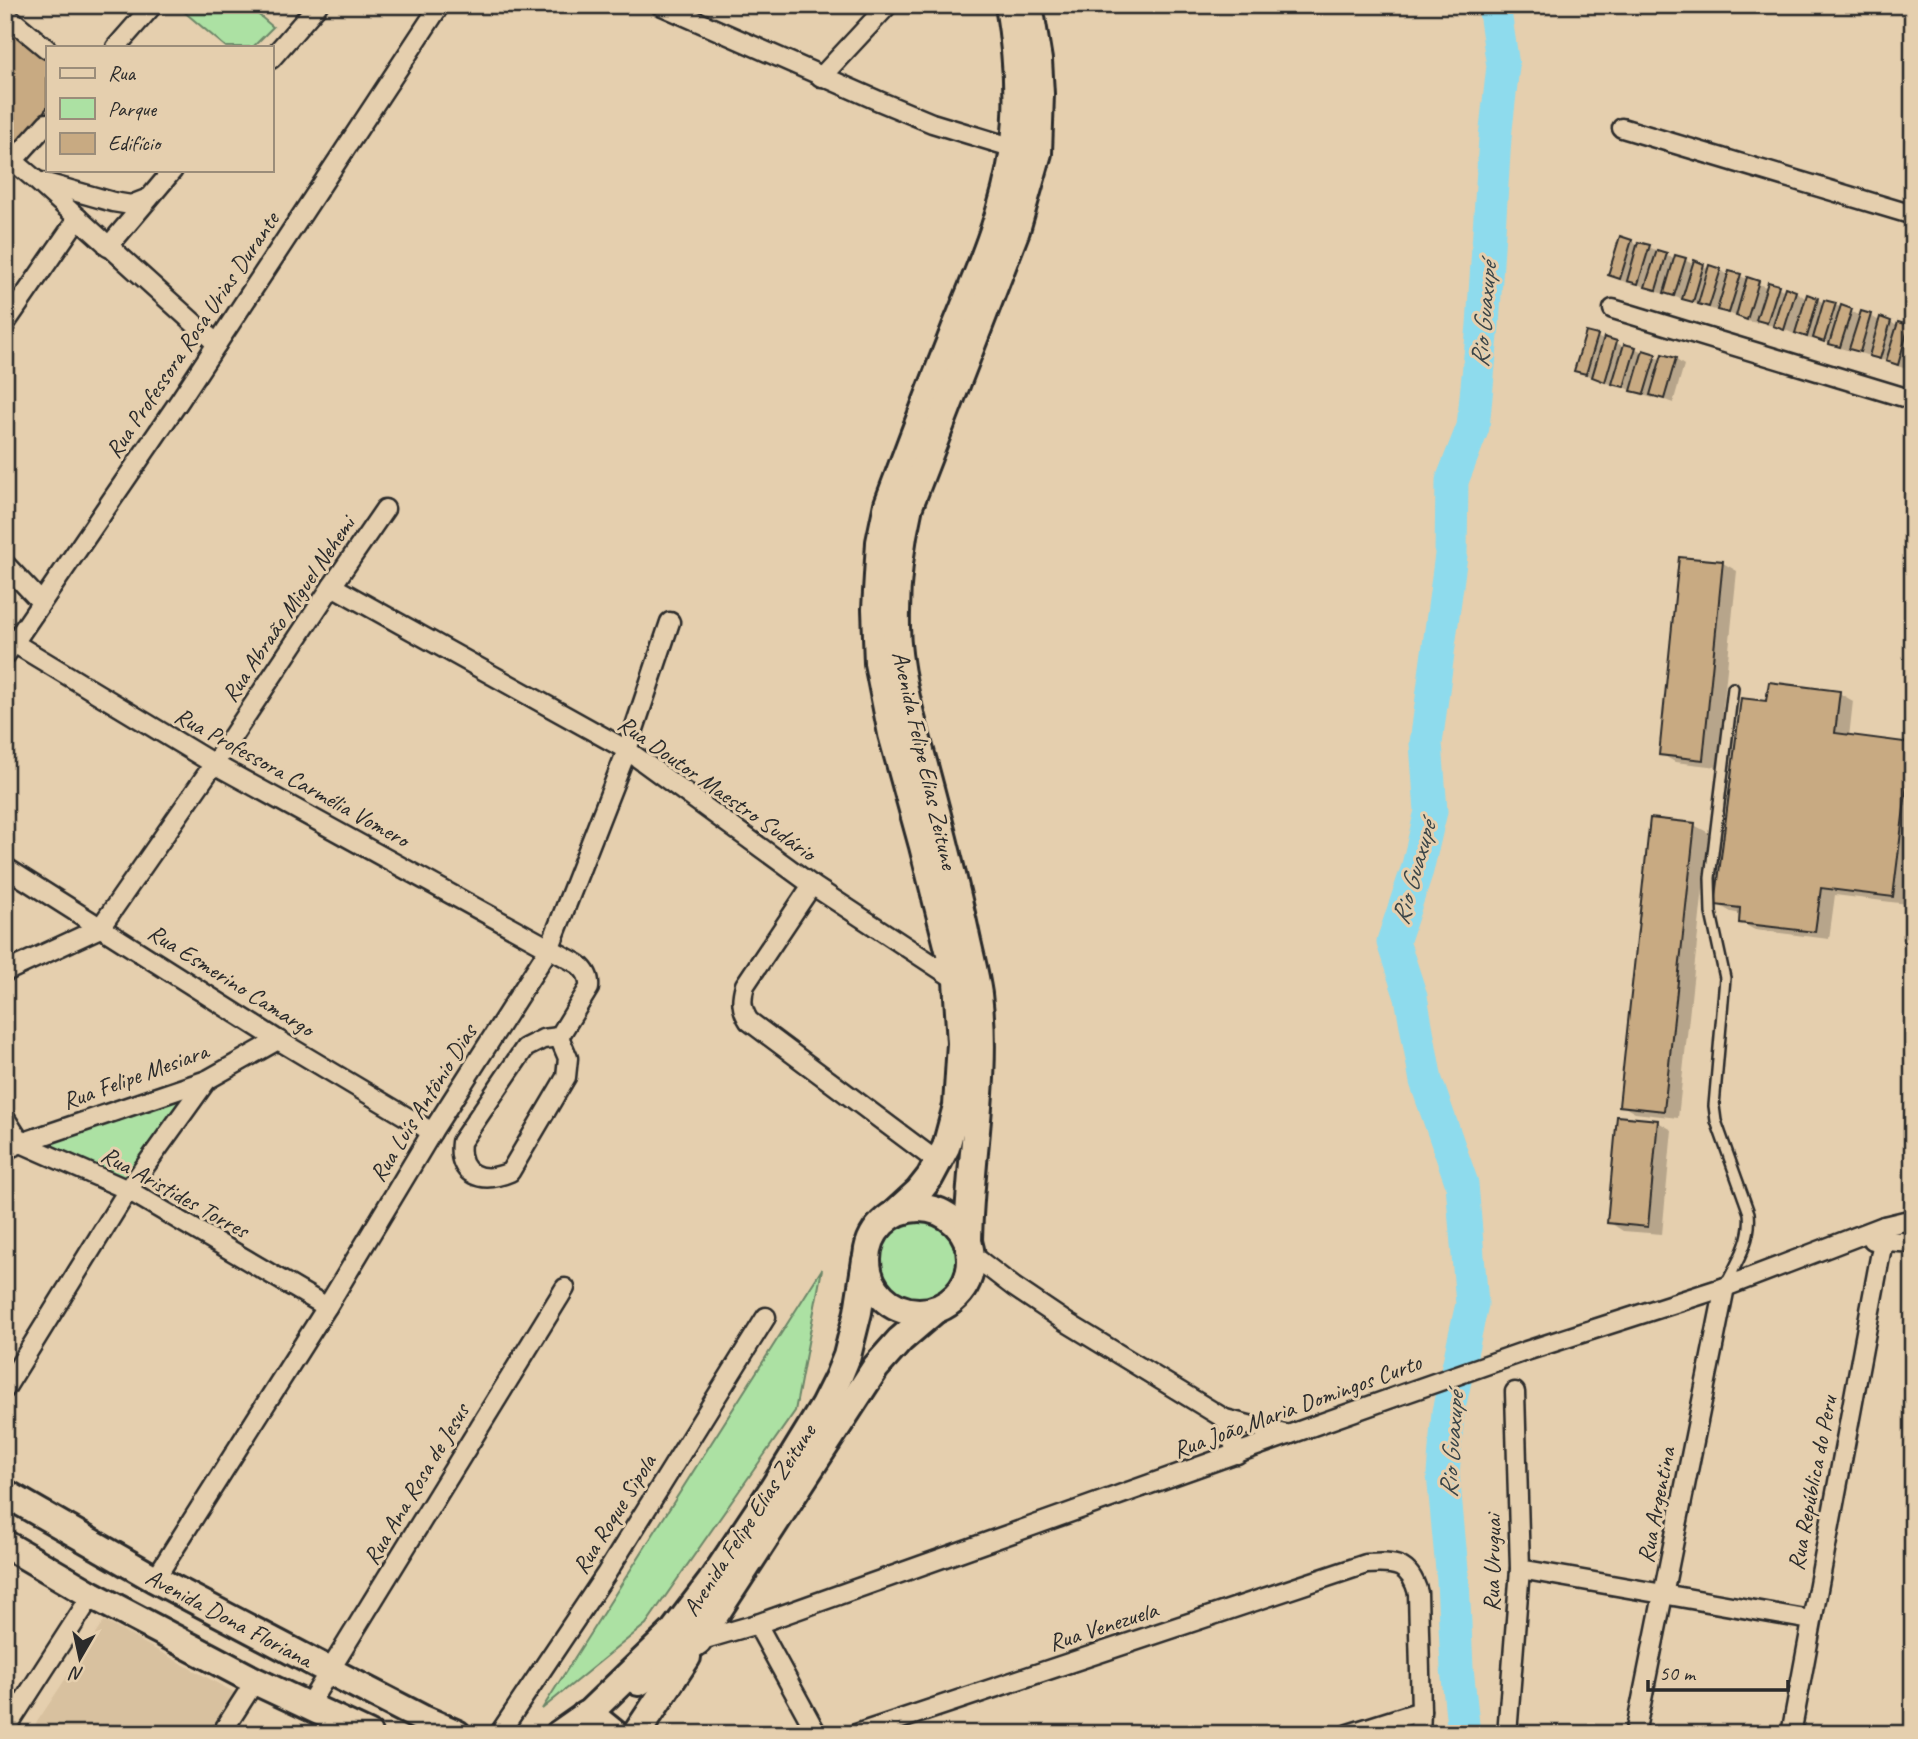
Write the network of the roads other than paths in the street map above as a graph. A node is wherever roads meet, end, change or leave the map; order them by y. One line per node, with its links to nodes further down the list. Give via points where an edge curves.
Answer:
1 (153, 5): 10 (street)
2 (318, 5): 12 (street)
3 (440, 5): 26 (street, Rua Professora Rosa Urias Durante)
4 (660, 5): 8 (street)
5 (888, 5): 13 (street)
6 (1009, 5): 16 (main road, Avenida Felipe Elias Zeitune)
7 (1030, 5): 16 (main road, Avenida Felipe Elias Zeitune, via 1040,103)
8 (692, 12): 13 (street)
9 (5, 14): 11 (street)
10 (117, 46)
11 (46, 48)
12 (273, 57)
13 (821, 77): 16 (street, via 932,122)
14 (46, 124): 17 (street)
15 (1622, 128): 21 (street)
16 (1026, 151): 42 (main road, Avenida Felipe Elias Zeitune, via 1016,230 909,506 901,538 897,594 896,628 904,688 944,843)
17 (9, 158): 19 (street)
18 (171, 172): 20 (street)
19 (37, 181): 20 (street, via 131,205); 22 (street)
20 (149, 198): 23 (street)
21 (1913, 215)
22 (78, 218): 23 (street); 25 (street)
23 (108, 247): 26 (street)
24 (1613, 309): 27 (street)
25 (5, 324)
26 (217, 344): 31 (street, Rua Professora Rosa Urias Durante)
27 (1913, 400)
28 (385, 509): 30 (street, Rua Abraão Miguel Nehemi)
29 (5, 564): 31 (street)
30 (331, 586): 35 (street, Rua Doutor Maestro Sudário); 36 (street, Rua Abraão Miguel Nehemi)
31 (41, 602): 33 (street, Rua Professora Rosa Urias Durante)
32 (670, 622): 35 (street, Rua Luís Antônio Dias)
33 (10, 649): 36 (street, Rua Professora Carmélia Vomero)
34 (1733, 688): 57 (lane, via 1710,878 1711,914 1725,978 1714,1106 1751,1226)
35 (627, 750): 38 (street, Rua Doutor Maestro Sudário); 40 (street, Rua Luís Antônio Dias)
36 (214, 764): 39 (street, Rua Abraão Miguel Nehemi); 40 (street, Rua Professora Carmélia Vomero)
37 (5, 867): 39 (street, Rua Esmerino Camargo)
38 (812, 885): 42 (street, Rua Doutor Maestro Sudário); 49 (street, via 746,985 741,998 744,1014)
39 (100, 928): 41 (street); 44 (street, Rua Esmerino Camargo)
40 (550, 947): 43 (street, Rua Professora Carmélia Vomero, via 583,968 590,981); 47 (street, Rua Luís Antônio Dias)
41 (5, 972)
42 (967, 986): 49 (main road, Avenida Felipe Elias Zeitune, via 960,1013 960,1077 952,1129); 55 (main road, Avenida Felipe Elias Zeitune, via 980,1036)
43 (559, 1037): 43 (street, via 568,1058 566,1077 510,1172 484,1178 471,1172 462,1164 461,1142 525,1048)
44 (278, 1040): 45 (street, Rua Felipe Mesiara); 47 (street, Rua Esmerino Camargo)
45 (207, 1080): 48 (street, Rua Felipe Mesiara); 50 (street)
46 (5, 1118): 48 (street)
47 (432, 1132): 59 (street, Rua Luís Antônio Dias)
48 (13, 1146): 50 (street, Rua Aristides Torres)
49 (939, 1163): 51 (main road, Avenida Felipe Elias Zeitune)
50 (128, 1190): 59 (street, Rua Aristides Torres); 62 (street)
51 (895, 1213): 55 (main road, via 916,1208 938,1211 957,1224); 56 (main road, via 877,1227)
52 (1913, 1219): 53 (street, Rua João Maria Domingos Curto)
53 (1883, 1233): 54 (street); 57 (street, Rua João Maria Domingos Curto, via 1852,1239); 73 (street, Rua República do Peru)
54 (1913, 1243)
55 (970, 1248): 60 (main road, via 964,1287 947,1305); 64 (street, via 1014,1287 1066,1322)
56 (866, 1260): 60 (main road, via 872,1284 888,1303 911,1312); 80 (main road, Avenida Felipe Elias Zeitune, via 847,1356 774,1489 691,1611)
57 (1725, 1287): 65 (street, Rua João Maria Domingos Curto); 71 (street, Rua Argentina)
58 (565, 1288): 76 (street, Rua Ana Rosa de Jesus)
59 (327, 1307): 70 (street, Rua Luís Antônio Dias)
60 (935, 1310): 75 (main road, Avenida Felipe Elias Zeitune, via 876,1367)
61 (766, 1317): 85 (street, Rua Roque Sipola, via 606,1574)
62 (5, 1389)
63 (1515, 1392): 69 (street, Rua Uruguai)
64 (1225, 1419): 65 (street); 66 (street)
65 (1288, 1435): 66 (street, Rua João Maria Domingos Curto)
66 (1237, 1454): 74 (street, Rua João Maria Domingos Curto)
67 (5, 1493): 70 (main road, Avenida Dona Floriana)
68 (5, 1544): 72 (main road, Avenida Dona Floriana)
69 (1520, 1569): 71 (street); 93 (street, Rua Uruguai)
70 (155, 1578): 76 (main road, Avenida Dona Floriana)
71 (1663, 1594): 73 (street); 94 (street, Rua Argentina)
72 (92, 1595): 77 (main road, Avenida Dona Floriana); 81 (street)
73 (1811, 1620): 95 (street, Rua República do Peru)
74 (757, 1624): 75 (street, Rua João Maria Domingos Curto); 89 (street)
75 (698, 1641): 80 (main road); 88 (main road, Avenida Felipe Elias Zeitune)
76 (330, 1671): 78 (street, Rua Ana Rosa de Jesus); 84 (main road, Avenida Dona Floriana)
77 (255, 1681): 78 (main road, Avenida Dona Floriana); 82 (street)
78 (308, 1706): 83 (main road, Avenida Dona Floriana)
79 (1421, 1710): 90 (street, Rua Venezuela, via 1414,1578 1407,1570 1383,1563 1366,1564); 91 (street); 92 (street)
80 (587, 1714): 86 (main road, Avenida Felipe Elias Zeitune); 87 (main road)
81 (5, 1730)
82 (221, 1734)
83 (368, 1734)
84 (457, 1734)
85 (499, 1734)
86 (559, 1734)
87 (615, 1734)
88 (636, 1734)
89 (817, 1734)
90 (856, 1734)
91 (1348, 1734)
92 (1420, 1734)
93 (1507, 1734)
94 (1635, 1734)
95 (1791, 1734)

